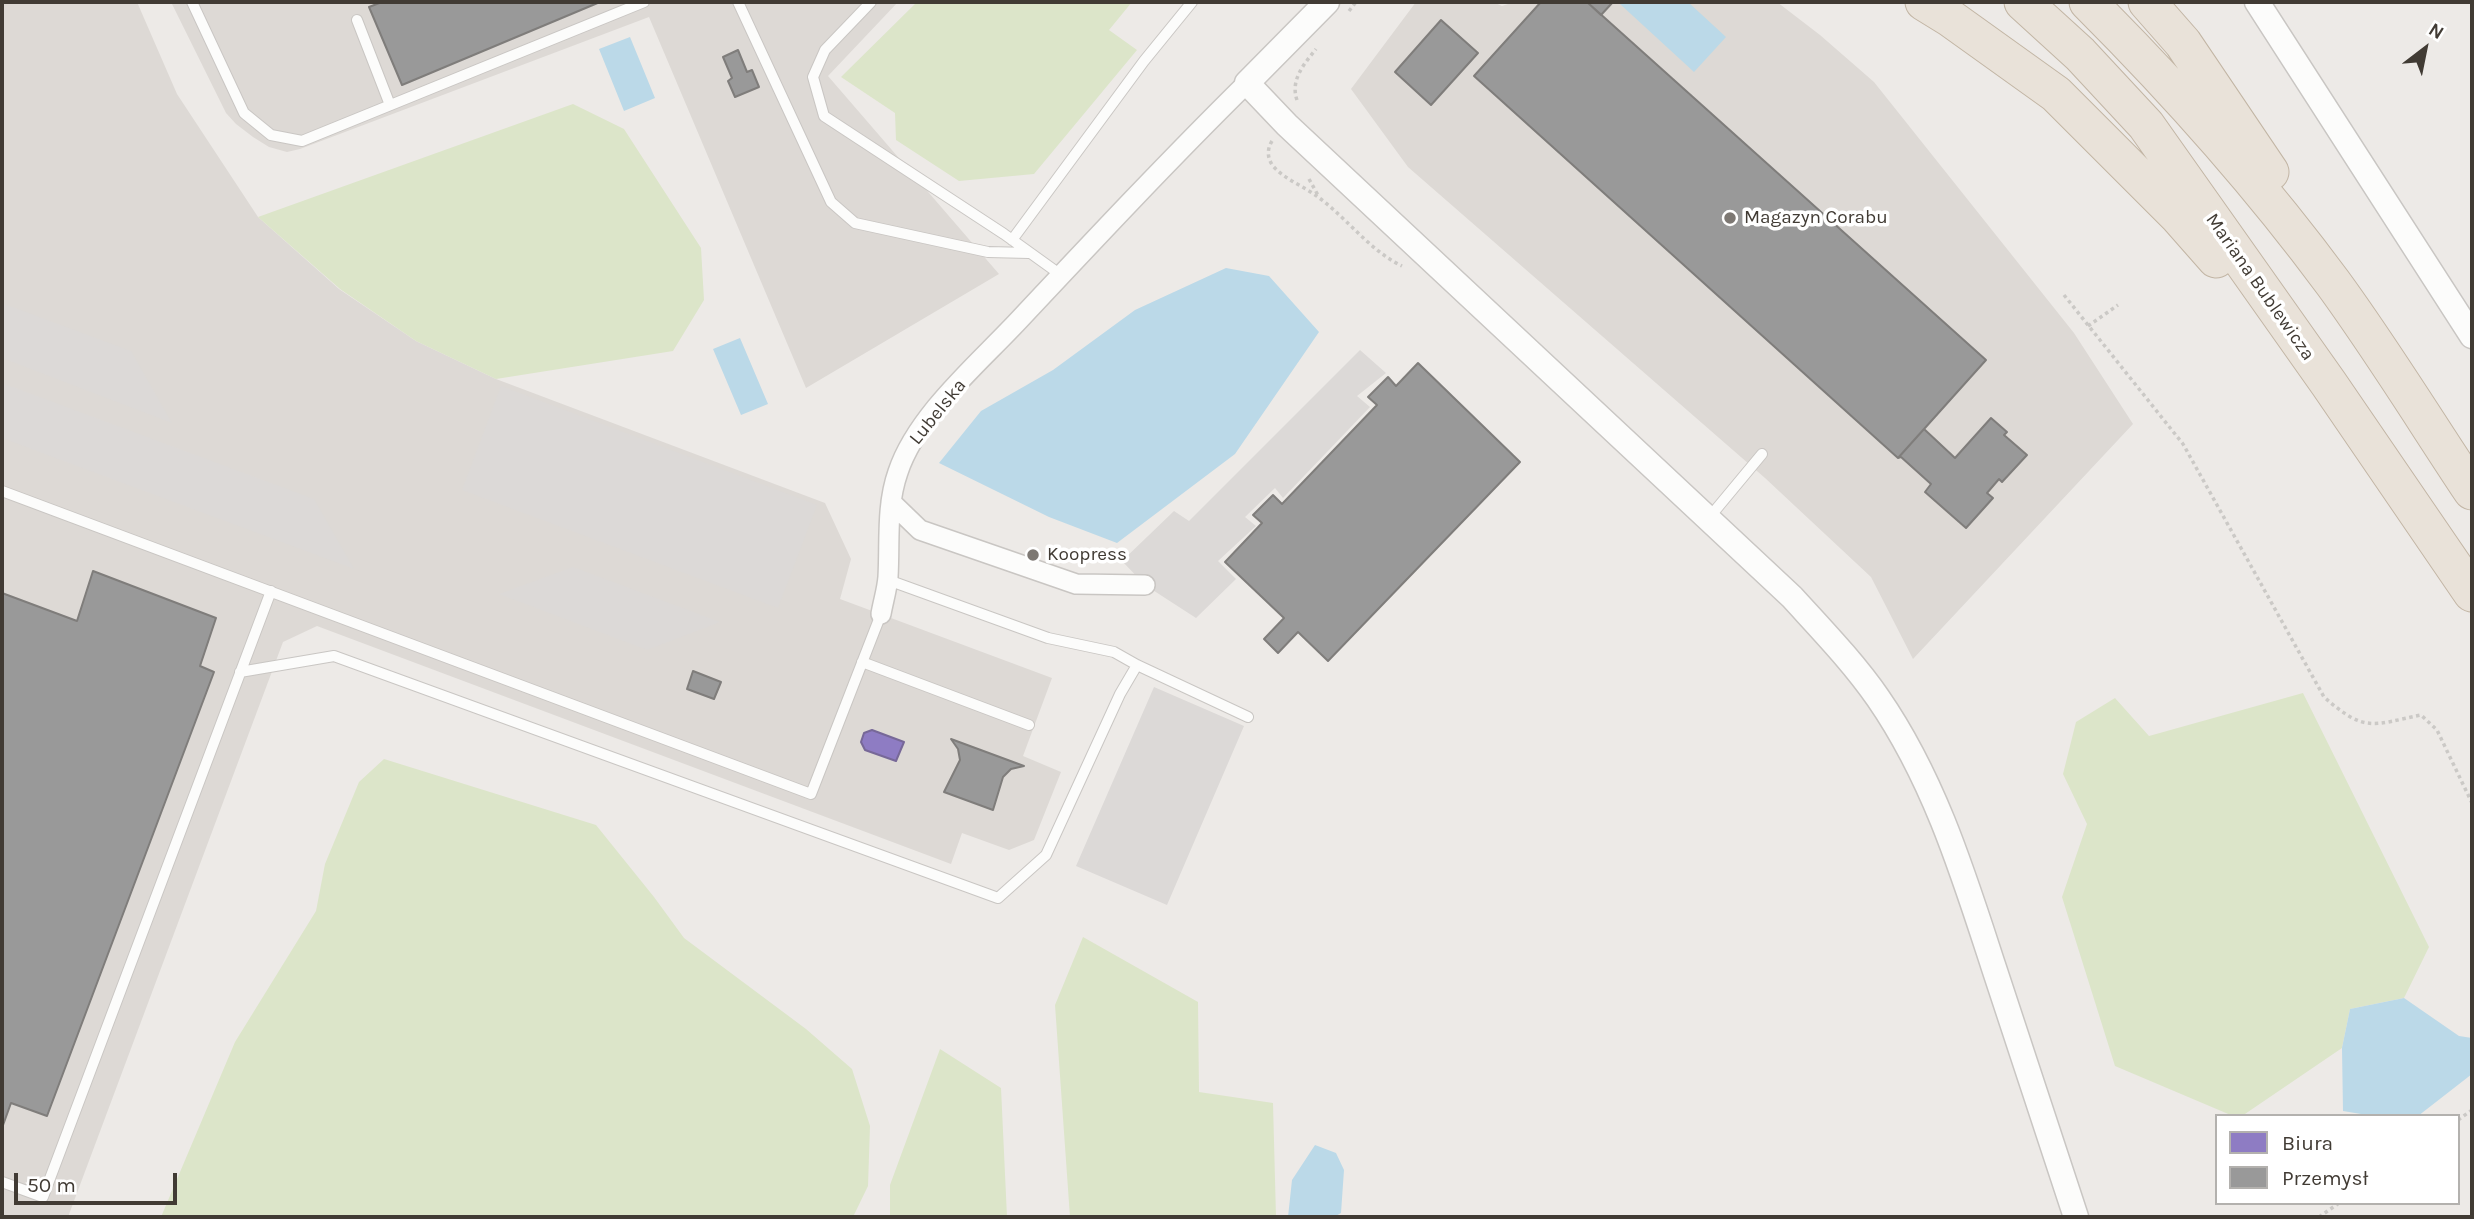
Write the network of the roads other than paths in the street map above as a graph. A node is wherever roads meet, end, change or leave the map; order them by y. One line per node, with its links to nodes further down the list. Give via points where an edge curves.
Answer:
1 (192, 2): 14 (lane, via 244,113 271,135 302,141)
2 (644, 2): 14 (lane)
3 (738, 2): 16 (lane, via 831,202 855,223 988,252)
4 (871, 2): 15 (lane, via 825,50 813,77 824,116)
5 (1192, 2): 15 (lane)
6 (1924, 2): 20 (highway, via 2056,94 2179,217)
7 (2023, 2): 20 (highway, Mariana Bublewicza, via 2080,54 2146,125)
8 (2088, 2): 18 (highway, via 2226,149)
9 (2147, 2): 18 (highway, via 2183,43 2260,153)
10 (2257, 2): 19 (street)
11 (1335, 10): 13 (street)
12 (357, 20): 14 (lane)
13 (1247, 83): 17 (street, Lubelska); 25 (street, via 1282,130)
14 (390, 105)
15 (1012, 240): 16 (lane)
16 (1029, 253): 17 (lane)
17 (1061, 275): 24 (street, Lubelska, via 932,413 910,443)
18 (2333, 283): 23 (highway)
19 (2472, 336)
20 (2329, 384): 29 (highway, Mariana Bublewicza)
21 (1762, 454): 25 (lane)
22 (2, 491): 28 (lane)
23 (2472, 491)
24 (891, 502): 26 (street, Lubelska); 27 (street, via 920,530 1076,584)
25 (1708, 519): 37 (street, via 1792,597 1852,665 1916,764 1966,881)
26 (888, 580): 30 (street, Lubelska); 32 (lane, via 1048,638 1114,652)
27 (1145, 585)
28 (271, 591): 31 (lane, via 811,794); 33 (lane)
29 (2472, 593)
30 (881, 614): 31 (lane)
31 (862, 662): 35 (lane)
32 (1137, 665): 33 (lane, via 1046,855 998,898 334,656); 34 (lane)
33 (240, 672): 36 (lane, via 43,1196)
34 (1248, 717)
35 (1030, 725)
36 (2, 1182)
37 (2076, 1217)

